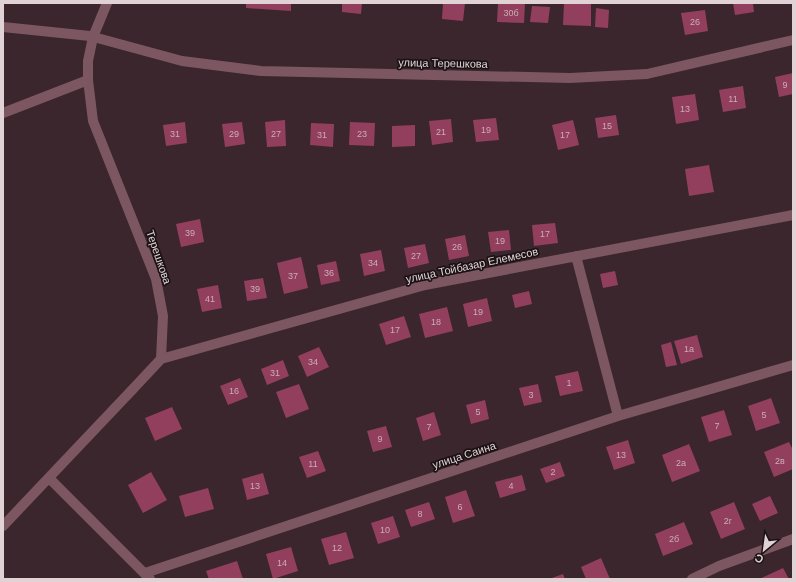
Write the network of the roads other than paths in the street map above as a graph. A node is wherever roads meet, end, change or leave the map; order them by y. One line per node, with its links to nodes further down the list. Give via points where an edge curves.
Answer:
1 (107, 3): 3 (street)
2 (3, 28): 3 (street, улица Терешкова)
3 (93, 37): 4 (street, улица Терешкова, via 182,62 260,71 570,78 647,74); 5 (street, Терешкова, via 88,61)
4 (793, 40)
5 (88, 80): 6 (street); 9 (street, Терешкова, via 93,121 156,279 163,316)
6 (3, 113)
7 (793, 215): 8 (street, улица Тойбазар Елемесов)
8 (576, 256): 9 (street, улица Тойбазар Елемесов, via 426,285); 11 (street)
9 (161, 359): 12 (street)
10 (793, 366): 11 (street, улица Саина)
11 (618, 416): 15 (street, улица Саина)
12 (49, 478): 13 (street); 15 (street)
13 (3, 525)
14 (793, 539): 16 (street)
15 (147, 576)
16 (692, 579)

